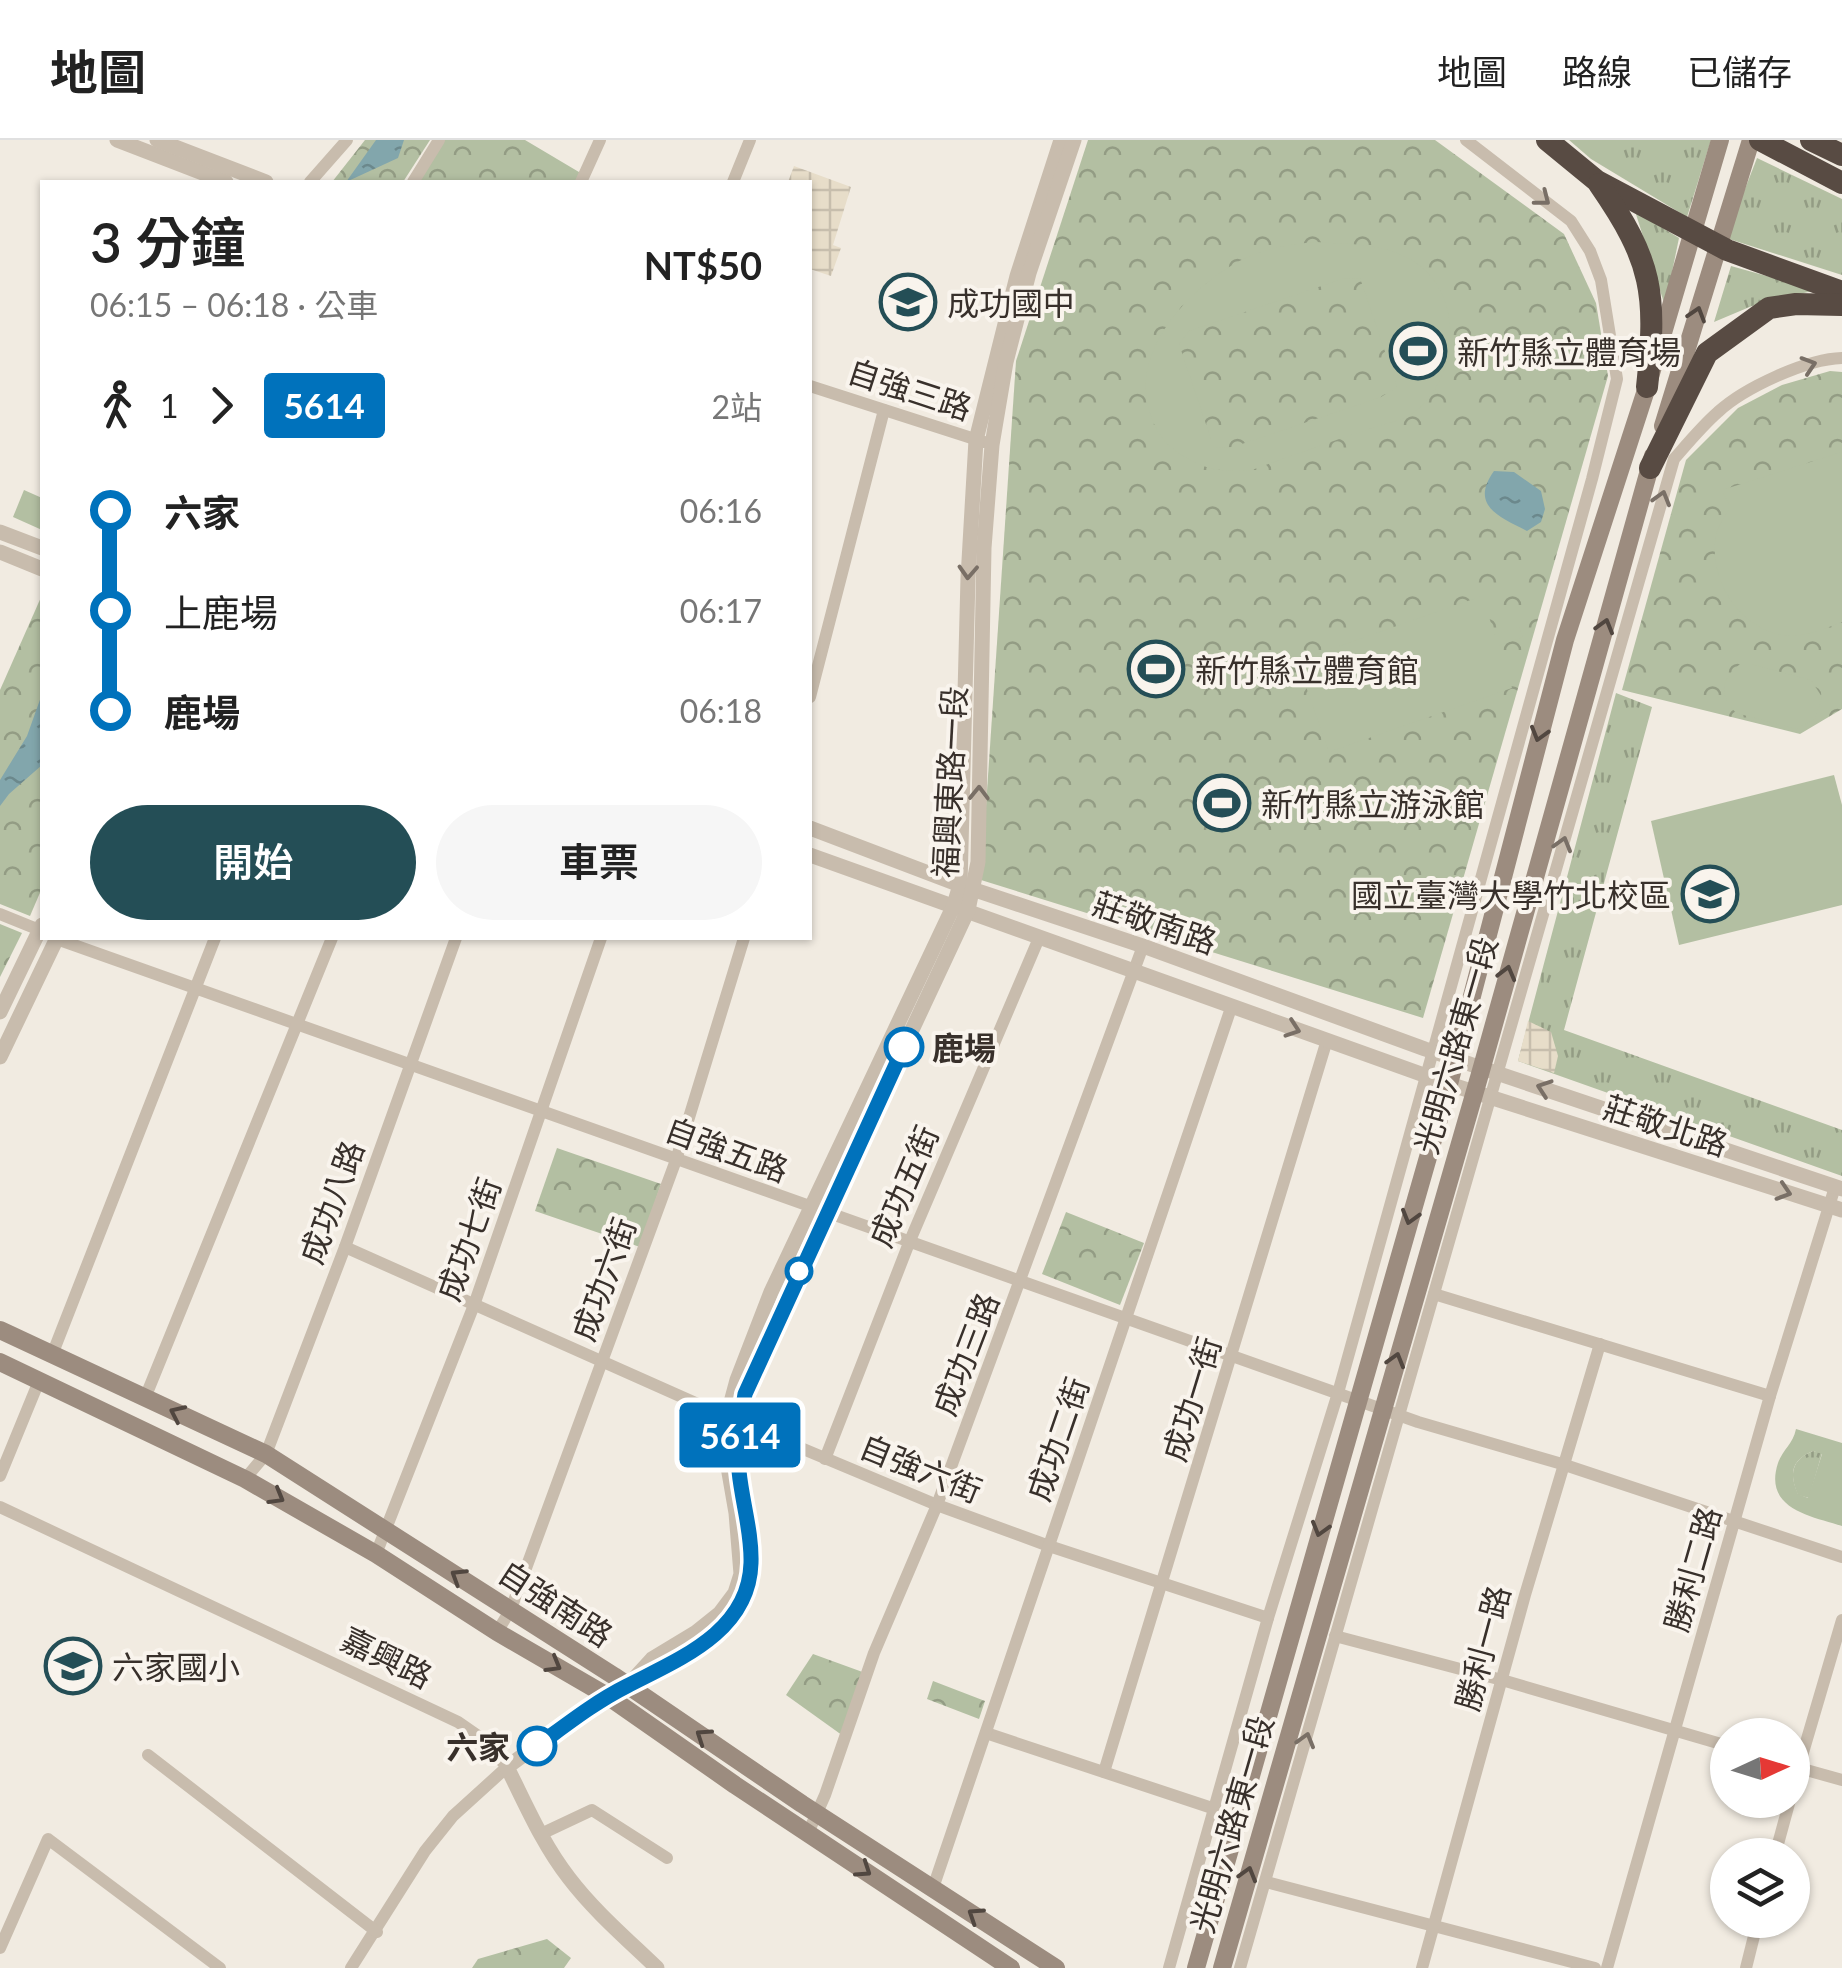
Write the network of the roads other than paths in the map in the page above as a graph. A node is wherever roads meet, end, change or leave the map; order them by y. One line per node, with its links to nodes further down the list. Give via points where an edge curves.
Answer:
1 (117, 140): 16 (street)
2 (158, 140): 17 (street)
3 (347, 140): 18 (street)
4 (440, 140): 19 (street)
5 (600, 140): 20 (street)
6 (750, 140): 21 (street)
7 (1061, 140): 32 (street, 福興東路一段, via 1017,276)
8 (1074, 140): 32 (street, 福興東路一段, via 1029,273)
9 (1466, 140): 39 (street, 光明六路東一段, one-way to 39, via 1571,221 1590,251 1610,319 1617,379)
10 (1547, 140): 22 (highway)
11 (1720, 140): 24 (main road, 光明六路東一段)
12 (1751, 140): 25 (main road, 光明六路東一段)
13 (1811, 140): 15 (highway)
14 (1769, 144): 23 (highway)
15 (1842, 155)
16 (221, 180)
17 (261, 180)
18 (312, 180)
19 (414, 180)
20 (582, 180)
21 (734, 180)
22 (1596, 181): 24 (highway); 30 (highway, via 1630,230 1648,278)
23 (1842, 183)
24 (1692, 231): 25 (highway); 30 (main road, 光明六路東一段)
25 (1718, 245): 26 (highway); 33 (main road, 光明六路東一段, one-way to 25)
26 (1842, 292)
27 (1842, 305): 33 (highway, via 1770,308 1714,346)
28 (1842, 358): 67 (street, 光明六路東一段, one-way to 28, via 1674,459 1721,409 1778,375)
29 (812, 387): 31 (street, 自強三路)
30 (1647, 387): 38 (main road, 光明六路東一段)
31 (884, 410): 32 (street, 自強三路); 40 (street)
32 (984, 442): 43 (street, 福興東路一段, via 968,578)
33 (1650, 468): 67 (main road, 光明六路東一段, one-way to 33)
34 (0, 532): 35 (street)
35 (40, 547)
36 (0, 552): 37 (street)
37 (40, 567)
38 (1565, 640): 39 (street); 65 (main road, 光明六路東一段, one-way to 65)
39 (1538, 670): 63 (street, 光明六路東一段)
40 (812, 689)
41 (812, 829): 43 (street, 莊敬南路)
42 (812, 856): 44 (street, 莊敬南路)
43 (967, 887): 44 (street, 福興東路一段); 56 (street, 莊敬南路)
44 (961, 908): 47 (street, 莊敬南路); 75 (street, 福興東路一段)
45 (0, 914): 46 (street, 自強五路)
46 (40, 930)
47 (1038, 938): 57 (street, 莊敬南路); 76 (street, 成功五街)
48 (45, 940): 60 (street)
49 (46, 940): 64 (street)
50 (67, 940): 58 (street, 自強五路)
51 (214, 940): 58 (street)
52 (331, 940): 61 (street)
53 (455, 940): 66 (street, 成功八路)
54 (600, 940): 71 (street, 成功七街)
55 (743, 940): 72 (street, 成功六街)
56 (1143, 946): 57 (street, 成功三路); 63 (street, 莊敬南路)
57 (1135, 973): 59 (street, 莊敬南路); 78 (street, 成功三路)
58 (193, 988): 61 (street, 自強五路); 84 (street)
59 (1231, 1008): 62 (street, 莊敬南路, one-way to 62); 81 (street, 成功二街)
60 (0, 1012)
61 (298, 1025): 66 (street, 自強五路); 91 (street)
62 (1327, 1040): 68 (street, 莊敬南路); 85 (street, 成功一街)
63 (1434, 1051): 65 (street, 莊敬南路); 68 (street, 光明六路東一段)
64 (0, 1056)
65 (1456, 1058): 67 (street, 莊敬南路); 69 (main road, 光明六路東一段)
66 (409, 1065): 71 (street, 自強五路); 77 (street, 成功八路)
67 (1490, 1070): 70 (main road, 光明六路東一段); 73 (street, 莊敬北路, one-way to 67)
68 (1427, 1076): 69 (street, 莊敬南路); 89 (street, 光明六路東一段)
69 (1449, 1084): 70 (street, 莊敬南路); 92 (main road, 光明六路東一段, one-way to 92)
70 (1483, 1095): 74 (street, 莊敬北路, one-way to 74); 79 (street, 光明六路東一段); 93 (main road, 光明六路東一段, one-way to 70)
71 (543, 1112): 72 (street, 自強五路); 80 (street, 成功七街)
72 (676, 1160): 75 (street, 自強五路); 86 (street, 成功六街)
73 (1838, 1188): 74 (street, 勝利二路)
74 (1836, 1208): 90 (street, 勝利二路)
75 (819, 1211): 76 (street, 自強五路); 94 (street, 福興東路一段)
76 (908, 1243): 78 (street, 自強五路); 96 (street, 成功五街)
77 (345, 1247): 80 (street, 自強六街); 95 (street, 成功八路)
78 (1021, 1284): 81 (street, 自強五路); 100 (street, 成功三路)
79 (1434, 1294): 83 (street); 93 (street, 光明六路東一段)
80 (474, 1305): 86 (street, 自強六街); 103 (street, 成功七街)
81 (1126, 1320): 85 (street, 自強五路); 104 (street, 成功二街)
82 (0, 1330): 84 (main road, 自強南路)
83 (1600, 1344): 90 (street); 97 (street, 勝利一路)
84 (52, 1355): 91 (main road, 自強南路)
85 (1232, 1356): 89 (street, 自強五路); 107 (street, 成功一街)
86 (603, 1360): 94 (street, 自強六街); 108 (street, 成功六街)
87 (0, 1362): 88 (main road, 自強南路)
88 (39, 1381): 98 (street); 99 (main road, 自強南路)
89 (1338, 1393): 92 (street, 自強五路); 109 (street, 光明六路東一段)
90 (1770, 1396): 102 (street, 勝利二路)
91 (145, 1398): 95 (main road, 自強南路, one-way to 91)
92 (1357, 1399): 93 (street, 自強五路); 142 (main road, 光明六路東一段, one-way to 142)
93 (1390, 1412): 97 (street, 自強五路); 112 (street, 光明六路東一段); 143 (main road, 光明六路東一段, one-way to 93)
94 (734, 1420): 96 (street, 自強六街); 114 (street, 福興東路一段, via 750,1529 749,1588 741,1607 705,1643)
95 (266, 1454): 99 (street, 成功八路); 103 (main road, 自強南路)
96 (824, 1458): 100 (street, 自強六街)
97 (1562, 1464): 102 (street, 自強五路); 113 (street, 勝利一路)
98 (0, 1476)
99 (245, 1479): 105 (main road, 自強南路, one-way to 105)
100 (937, 1505): 104 (street, 自強六街); 126 (street, 成功三路)
101 (0, 1507): 121 (street, 嘉興路, via 458,1722)
102 (1734, 1521): 106 (street, 自強五路); 117 (street, 勝利二路)
103 (386, 1531): 105 (street, 成功七街); 108 (main road, 自強南路, one-way to 103)
104 (1049, 1546): 107 (street, 自強六街); 118 (street, 成功二街)
105 (376, 1554): 111 (main road, 自強南路)
106 (1842, 1557)
107 (1164, 1582): 109 (street, 自強六街); 123 (street, 成功一街)
108 (512, 1609): 111 (street, 成功六街); 114 (main road, 自強南路)
109 (1268, 1618): 125 (street, 光明六路東一段)
110 (1842, 1620): 116 (street)
111 (497, 1632): 115 (main road, 自強南路, one-way to 115)
112 (1335, 1636): 113 (street); 130 (street, 光明六路東一段, one-way to 112)
113 (1502, 1680): 117 (street); 132 (street, 勝利一路)
114 (628, 1685): 115 (street, 福興東路一段); 126 (main road, 自強南路, one-way to 114)
115 (609, 1697): 121 (street, 福興東路一段); 127 (main road, 自強南路)
116 (1810, 1720)
117 (1676, 1729): 119 (street); 147 (street, 勝利二路)
118 (986, 1733): 123 (street); 131 (street, 成功二街)
119 (1710, 1740)
120 (148, 1755): 133 (street)
121 (507, 1767): 128 (street, 嘉興路); 133 (street, via 425,1850)
122 (1810, 1771): 124 (street)
123 (1104, 1772): 125 (street)
124 (1842, 1780)
125 (1212, 1808): 141 (street, 光明六路東一段)
126 (817, 1813): 127 (street, 成功三路); 131 (main road, 自強南路)
127 (808, 1833): 139 (main road, 自強南路, one-way to 139)
128 (541, 1834): 129 (street, via 592,1810); 138 (street, 嘉興路, via 594,1907)
129 (666, 1858)
130 (1266, 1882): 132 (street); 144 (street, 光明六路東一段)
131 (933, 1888): 140 (main road, 自強南路, one-way to 131)
132 (1435, 1925): 145 (street, 勝利一路); 146 (street)
133 (377, 1932): 137 (street)
134 (1754, 1938): 148 (street)
135 (0, 1948): 136 (street, via 48,1839)
136 (220, 1968)
137 (352, 1968)
138 (658, 1968)
139 (1011, 1968)
140 (1056, 1968)
141 (1169, 1968)
142 (1196, 1968)
143 (1222, 1968)
144 (1240, 1968)
145 (1422, 1968)
146 (1595, 1968)
147 (1607, 1968)
148 (1746, 1968)

